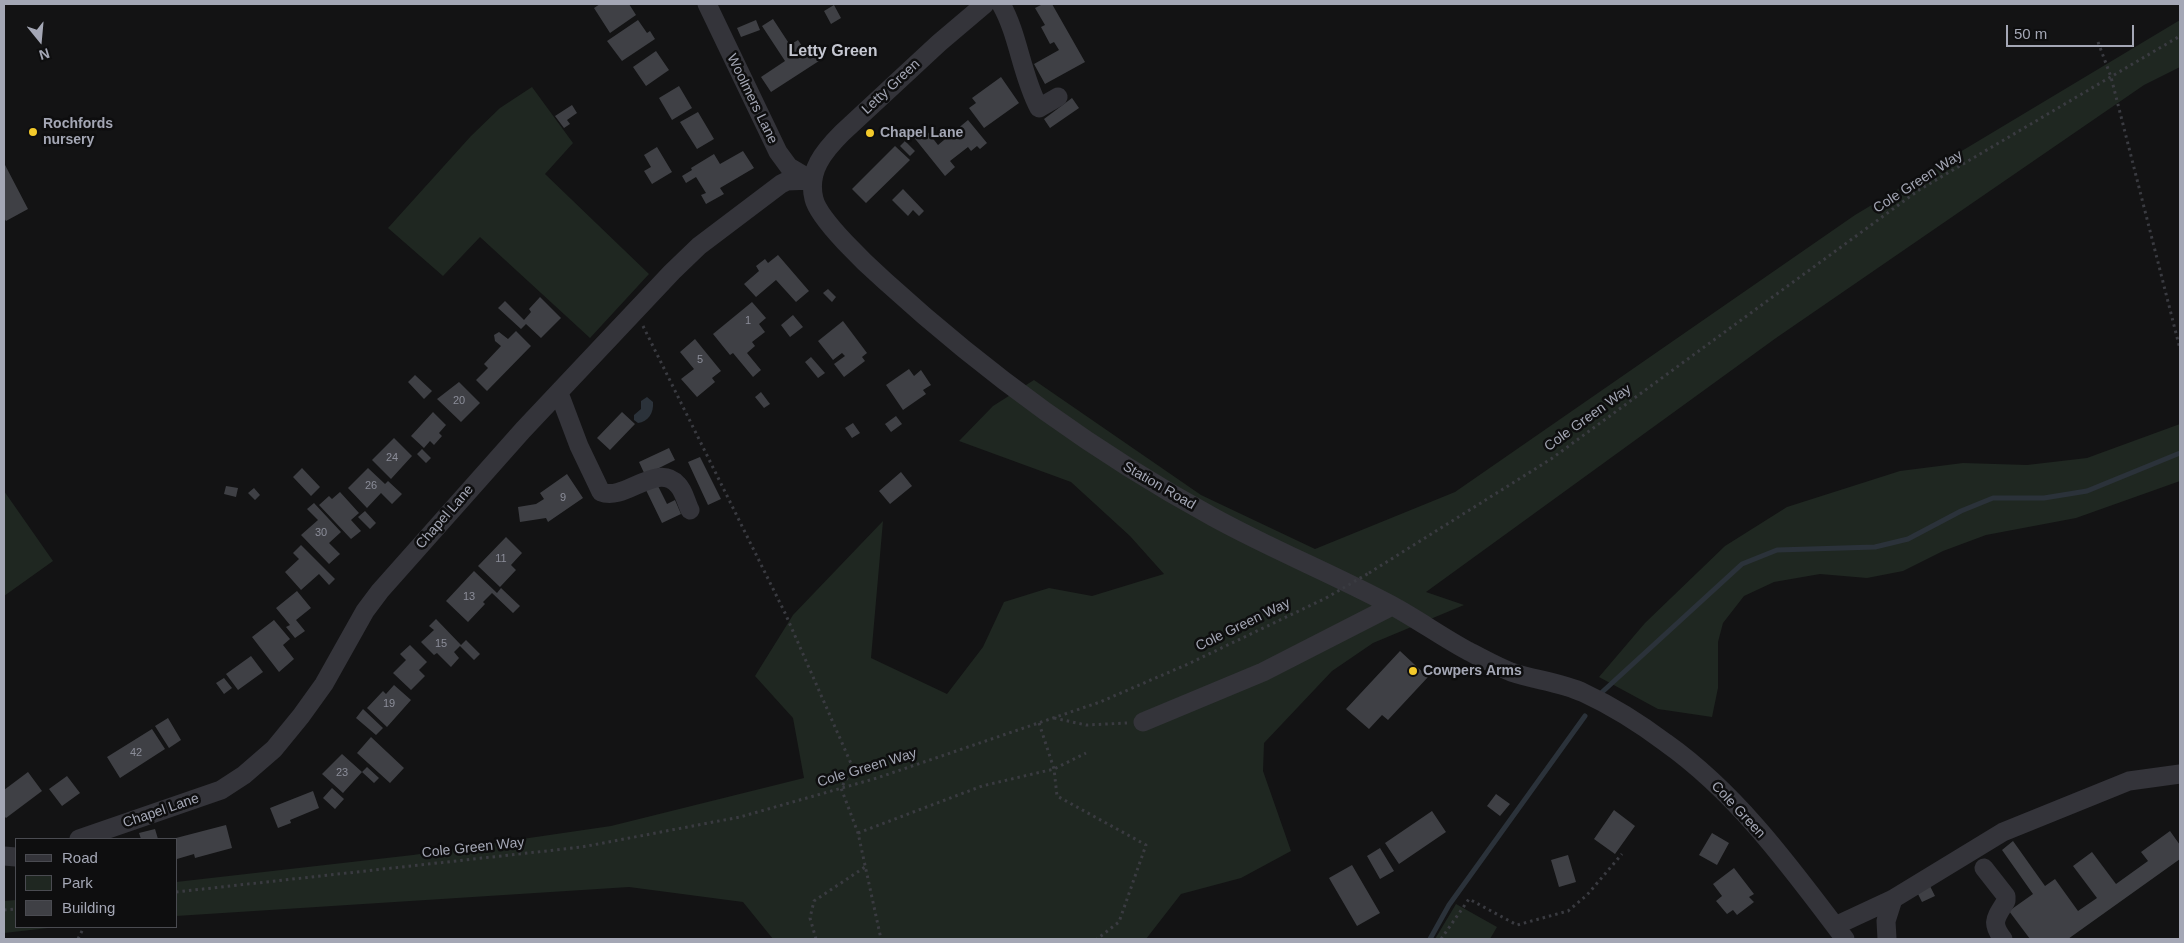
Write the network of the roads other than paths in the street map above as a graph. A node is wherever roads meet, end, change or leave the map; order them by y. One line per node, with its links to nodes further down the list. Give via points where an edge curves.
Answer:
1 (707, 4): 5 (street, Woolmers Lane, via 778,152 789,167)
2 (985, 4): 5 (street, Letty Green, via 939,42 829,147 814,170)
3 (1000, 4): 4 (street, via 1009,22 1023,72 1040,108)
4 (1058, 97)
5 (812, 180): 6 (street, Chapel Lane, via 787,181 699,246); 8 (street, Station Road, via 814,199 823,216 869,266 972,357 1050,417 1133,471 1215,518)
6 (559, 393): 7 (street, via 601,492 616,494 661,477 680,486); 12 (street, Chapel Lane, via 380,591 365,611 324,684 274,749 221,790)
7 (690, 510)
8 (1392, 606): 9 (street, Station Road, via 1510,671); 10 (street, via 1263,672)
9 (1581, 691): 15 (street, Cole Green, via 1666,743 1724,791)
10 (1143, 722)
11 (2180, 774): 14 (street, via 2129,781 2003,832)
12 (82, 838)
13 (1984, 868): 17 (street, via 2006,896 1994,922)
14 (1893, 899): 15 (street); 16 (street, via 1886,921)
15 (1840, 932)
16 (1887, 939)
17 (2003, 939)

